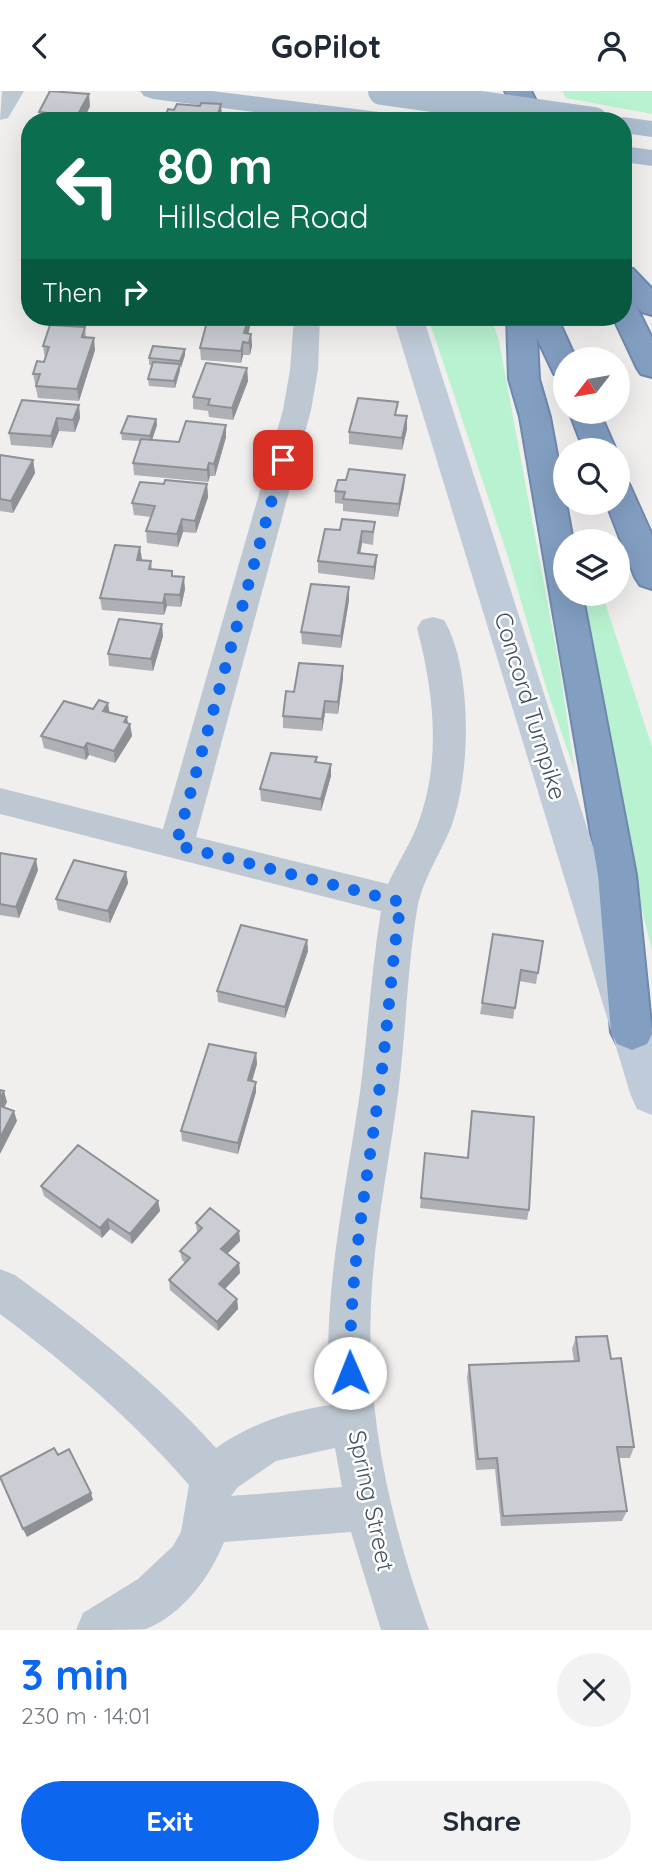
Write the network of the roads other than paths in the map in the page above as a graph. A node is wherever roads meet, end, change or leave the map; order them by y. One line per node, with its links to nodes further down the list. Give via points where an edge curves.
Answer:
1 (13, 91): 12 (street)
2 (153, 91): 7 (main road)
3 (327, 91): 8 (main road)
4 (380, 91): 11 (main road, bridge)
5 (446, 91): 9 (highway)
6 (518, 91): 10 (highway)
7 (302, 112)
8 (340, 112)
9 (455, 112)
10 (528, 112)
11 (530, 112)
12 (0, 113)
13 (632, 126): 14 (main road)
14 (652, 129)
15 (632, 155): 16 (main road)
16 (652, 158)
17 (632, 285): 18 (highway)
18 (652, 306)
19 (306, 326): 30 (street, via 297,409)
20 (411, 326): 32 (main road, Concord Turnpike)
21 (522, 326): 32 (highway, via 524,379 617,875)
22 (547, 326): 24 (highway)
23 (632, 326): 25 (highway)
24 (556, 347)
25 (652, 368)
26 (627, 515): 27 (highway)
27 (652, 577)
28 (433, 628): 31 (street, Spring Street, via 450,706 447,779 434,824)
29 (0, 801): 30 (street)
30 (176, 845): 31 (street)
31 (401, 902): 35 (street, Spring Street, via 351,1301)
32 (632, 1032): 33 (main road, Concord Turnpike)
33 (652, 1096)
34 (0, 1289): 36 (street, via 79,1347 187,1447)
35 (353, 1423): 36 (street, via 272,1439 239,1458); 37 (street, Spring Street)
36 (210, 1501): 37 (street); 38 (street, via 198,1549 183,1570)
37 (368, 1508): 39 (street, Spring Street)
38 (100, 1630)
39 (405, 1630)

